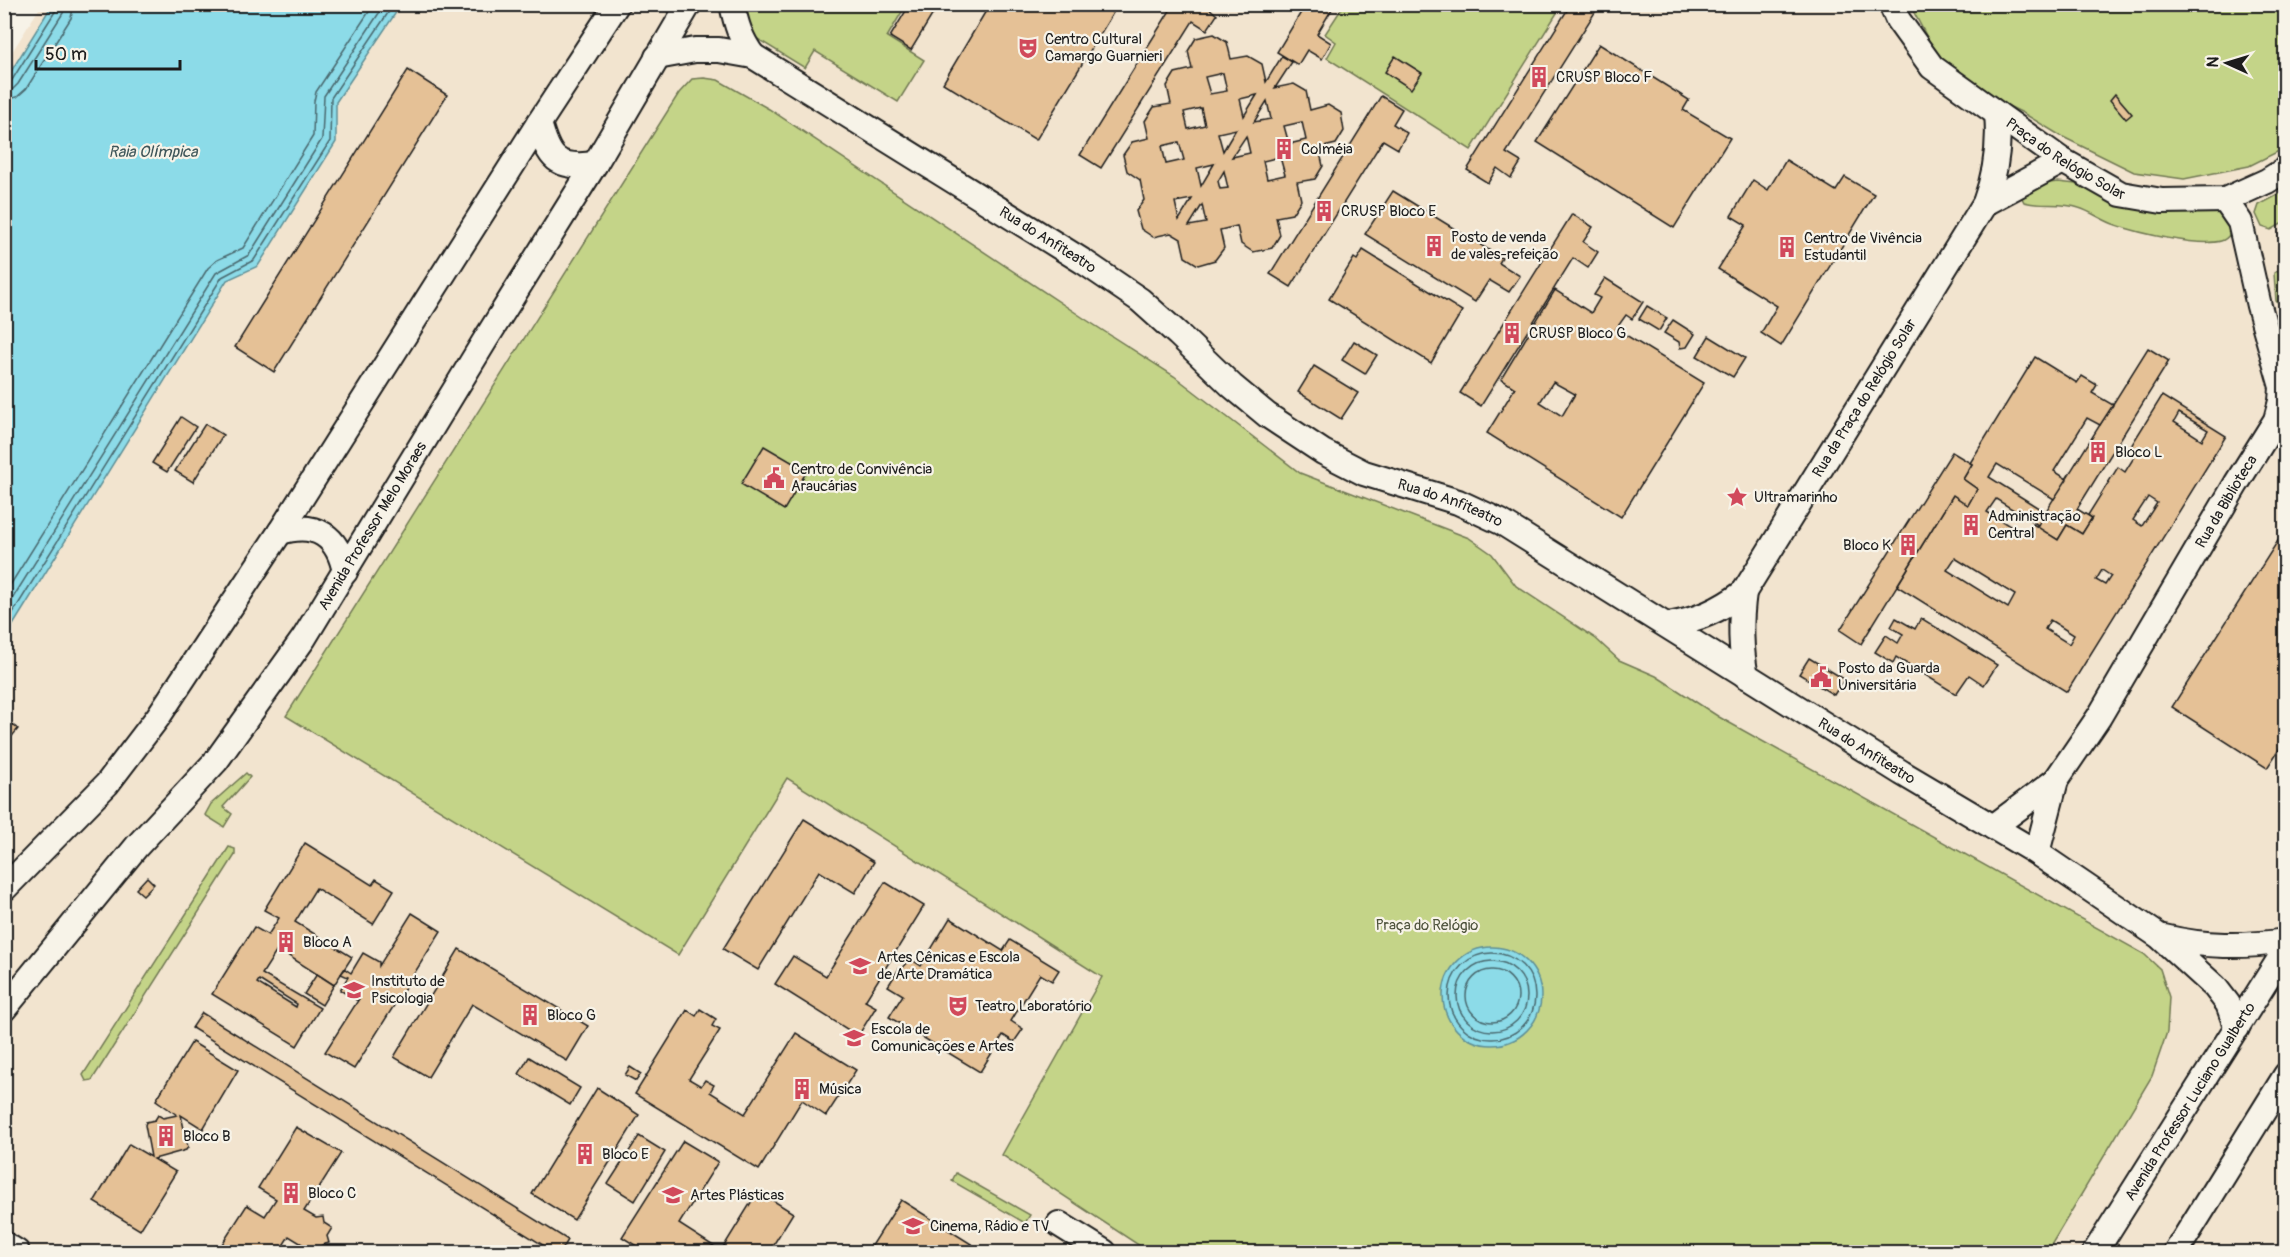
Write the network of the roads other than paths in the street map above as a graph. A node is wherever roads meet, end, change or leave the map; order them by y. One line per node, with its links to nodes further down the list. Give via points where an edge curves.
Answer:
1 (617, 4): 8 (street)
2 (689, 4): 6 (street, Avenida Professor Melo Moraes)
3 (732, 4): 5 (street, Rua do Anfiteatro, via 736,25)
4 (1891, 4): 7 (street, Praça do Relógio Solar, via 1932,67)
5 (753, 56): 6 (street, Rua do Anfiteatro, via 695,50); 17 (street, Rua do Anfiteatro, via 1140,300 1232,386 1323,452 1364,473 1458,502 1501,522)
6 (657, 57): 10 (street, Avenida Professor Melo Moraes)
7 (1997, 114): 9 (street, Praça do Relógio Solar); 13 (street, Rua da Praça do Relógio Solar, via 1997,159)
8 (539, 123): 10 (street, via 554,159 579,166); 14 (street)
9 (2063, 161): 12 (street, Praça do Relógio Solar, via 2121,194 2163,201); 13 (street, Rua da Praça do Relógio Solar)
10 (595, 164): 15 (street, Avenida Professor Melo Moraes)
11 (2286, 169): 12 (street, Praça do Relógio Solar)
12 (2225, 200): 19 (street, Rua da Biblioteca, via 2240,222 2282,387 2276,420 2099,717)
13 (1985, 203): 16 (street, Rua da Praça do Relógio Solar)
14 (280, 532): 15 (street, via 309,528 324,535 335,544); 22 (street, via 158,717 106,784)
15 (345, 572): 26 (street, Avenida Professor Melo Moraes, via 304,638 216,761 137,846)
16 (1744, 591): 17 (street, Rua da Praça do Relógio Solar, via 1708,615); 18 (street, Rua da Praça do Relógio Solar, via 1740,621)
17 (1668, 625): 18 (street, Rua do Anfiteatro)
18 (1746, 676): 20 (street, Rua do Anfiteatro)
19 (2056, 780): 20 (street, Rua da Biblioteca); 21 (street, Rua da Biblioteca)
20 (1993, 827): 21 (street, Rua do Anfiteatro)
21 (2037, 853): 23 (street, Rua do Anfiteatro)
22 (4, 889)
23 (2159, 936): 24 (street, Rua do Anfiteatro, via 2210,946); 27 (street, Rua do Anfiteatro, via 2215,987 2228,1004)
24 (2286, 941)
25 (2286, 949): 27 (street, Avenida Professor Luciano Gualberto)
26 (4, 1009)
27 (2237, 1028): 33 (street, Avenida Professor Luciano Gualberto)
28 (2286, 1075): 34 (street)
29 (1059, 1224): 32 (street)
30 (4, 1244): 31 (street)
31 (17, 1252)
32 (1104, 1252)
33 (2095, 1252)
34 (2176, 1252)

